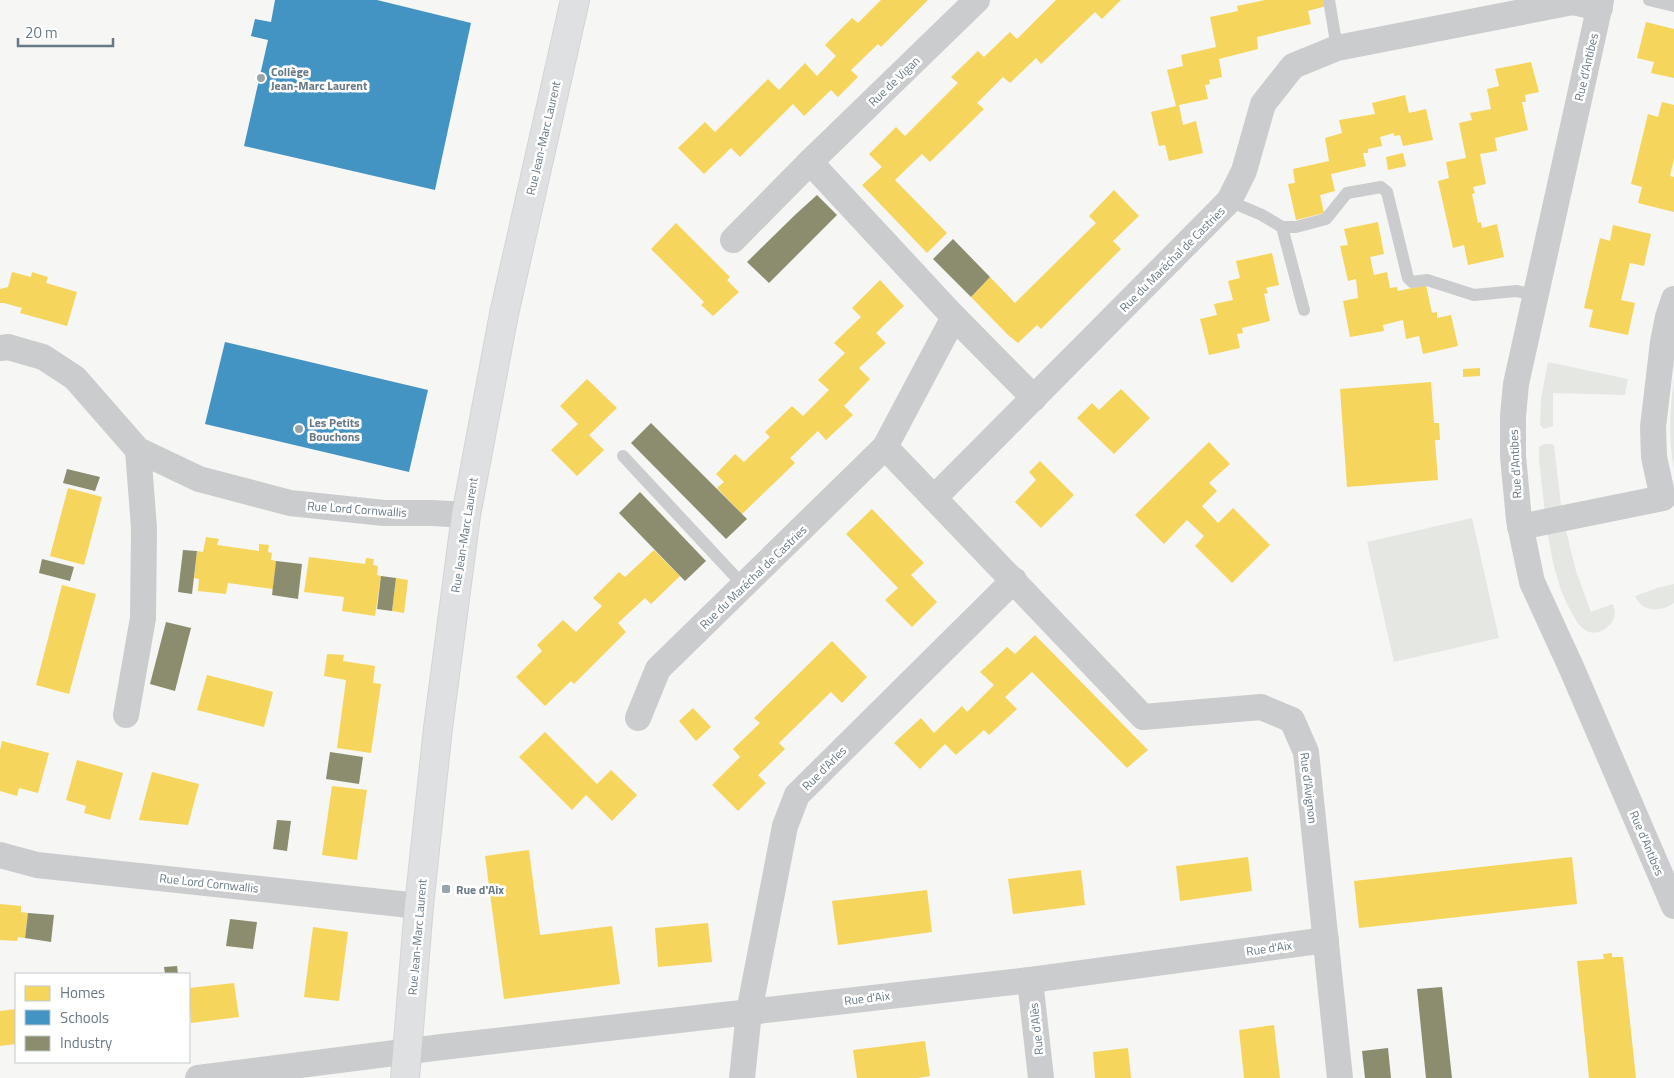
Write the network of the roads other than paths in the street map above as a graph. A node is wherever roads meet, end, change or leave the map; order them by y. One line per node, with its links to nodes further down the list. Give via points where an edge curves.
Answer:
1 (575, 0): 22 (street, Rue Jean-Marc Laurent, via 504,314)
2 (977, 0): 8 (street, Rue de Vigan)
3 (1329, 0): 7 (lane)
4 (1649, 0): 6 (lane)
5 (1600, 4): 7 (street, Rue du Maréchal de Castries, via 1574,2); 12 (street, Rue d'Antibes)
6 (1674, 6)
7 (1337, 48): 9 (street, Rue du Maréchal de Castries, via 1293,66 1263,104 1244,170)
8 (810, 162): 11 (street, Rue de Vigan); 15 (street)
9 (1230, 202): 10 (lane); 17 (street, Rue du Maréchal de Castries)
10 (1282, 227): 12 (lane, via 1326,220 1347,192 1381,187 1387,192 1408,278 1412,282 1427,280 1474,295 1516,291); 14 (lane)
11 (733, 240)
12 (1536, 295): 23 (street, Rue d'Antibes, via 1516,384 1513,416 1513,456)
13 (1674, 299): 23 (street, via 1663,342 1653,427 1654,457 1663,498)
14 (1304, 310)
15 (954, 317): 17 (street); 18 (street, Rue du Maréchal de Castries)
16 (0, 348): 19 (street, Rue Lord Cornwallis, via 8,347 43,357 75,378)
17 (1034, 398): 21 (street, Rue du Maréchal de Castries)
18 (886, 447): 21 (street); 25 (street, Rue du Maréchal de Castries)
19 (138, 450): 22 (street, Rue Lord Cornwallis, via 200,479 290,503 384,513); 26 (street, via 144,528 144,618)
20 (623, 456): 25 (lane)
21 (934, 498): 24 (street)
22 (466, 515): 29 (street, Rue Jean-Marc Laurent)
23 (1520, 527): 30 (street, Rue d'Antibes, via 1532,582)
24 (1014, 580): 31 (street, Rue d'Avignon, via 1143,717 1261,708 1292,720 1306,752); 33 (street, Rue d'Arles, via 797,795 785,826)
25 (744, 586): 27 (street, Rue du Maréchal de Castries, via 658,669)
26 (126, 715)
27 (638, 718)
28 (0, 855): 29 (street, Rue Lord Cornwallis, via 37,865)
29 (419, 906): 34 (street, Rue Jean-Marc Laurent)
30 (1674, 906)
31 (1326, 940): 32 (street, Rue d'Aix); 38 (street, Rue d'Avignon)
32 (1030, 980): 33 (street, Rue d'Aix); 37 (street, Rue d'Alès)
33 (749, 1012): 34 (street, Rue d'Aix); 36 (street, Rue d'Arles)
34 (406, 1065): 35 (street, Rue d'Aix)
35 (198, 1078)
36 (742, 1078)
37 (1041, 1078)
38 (1340, 1078)

